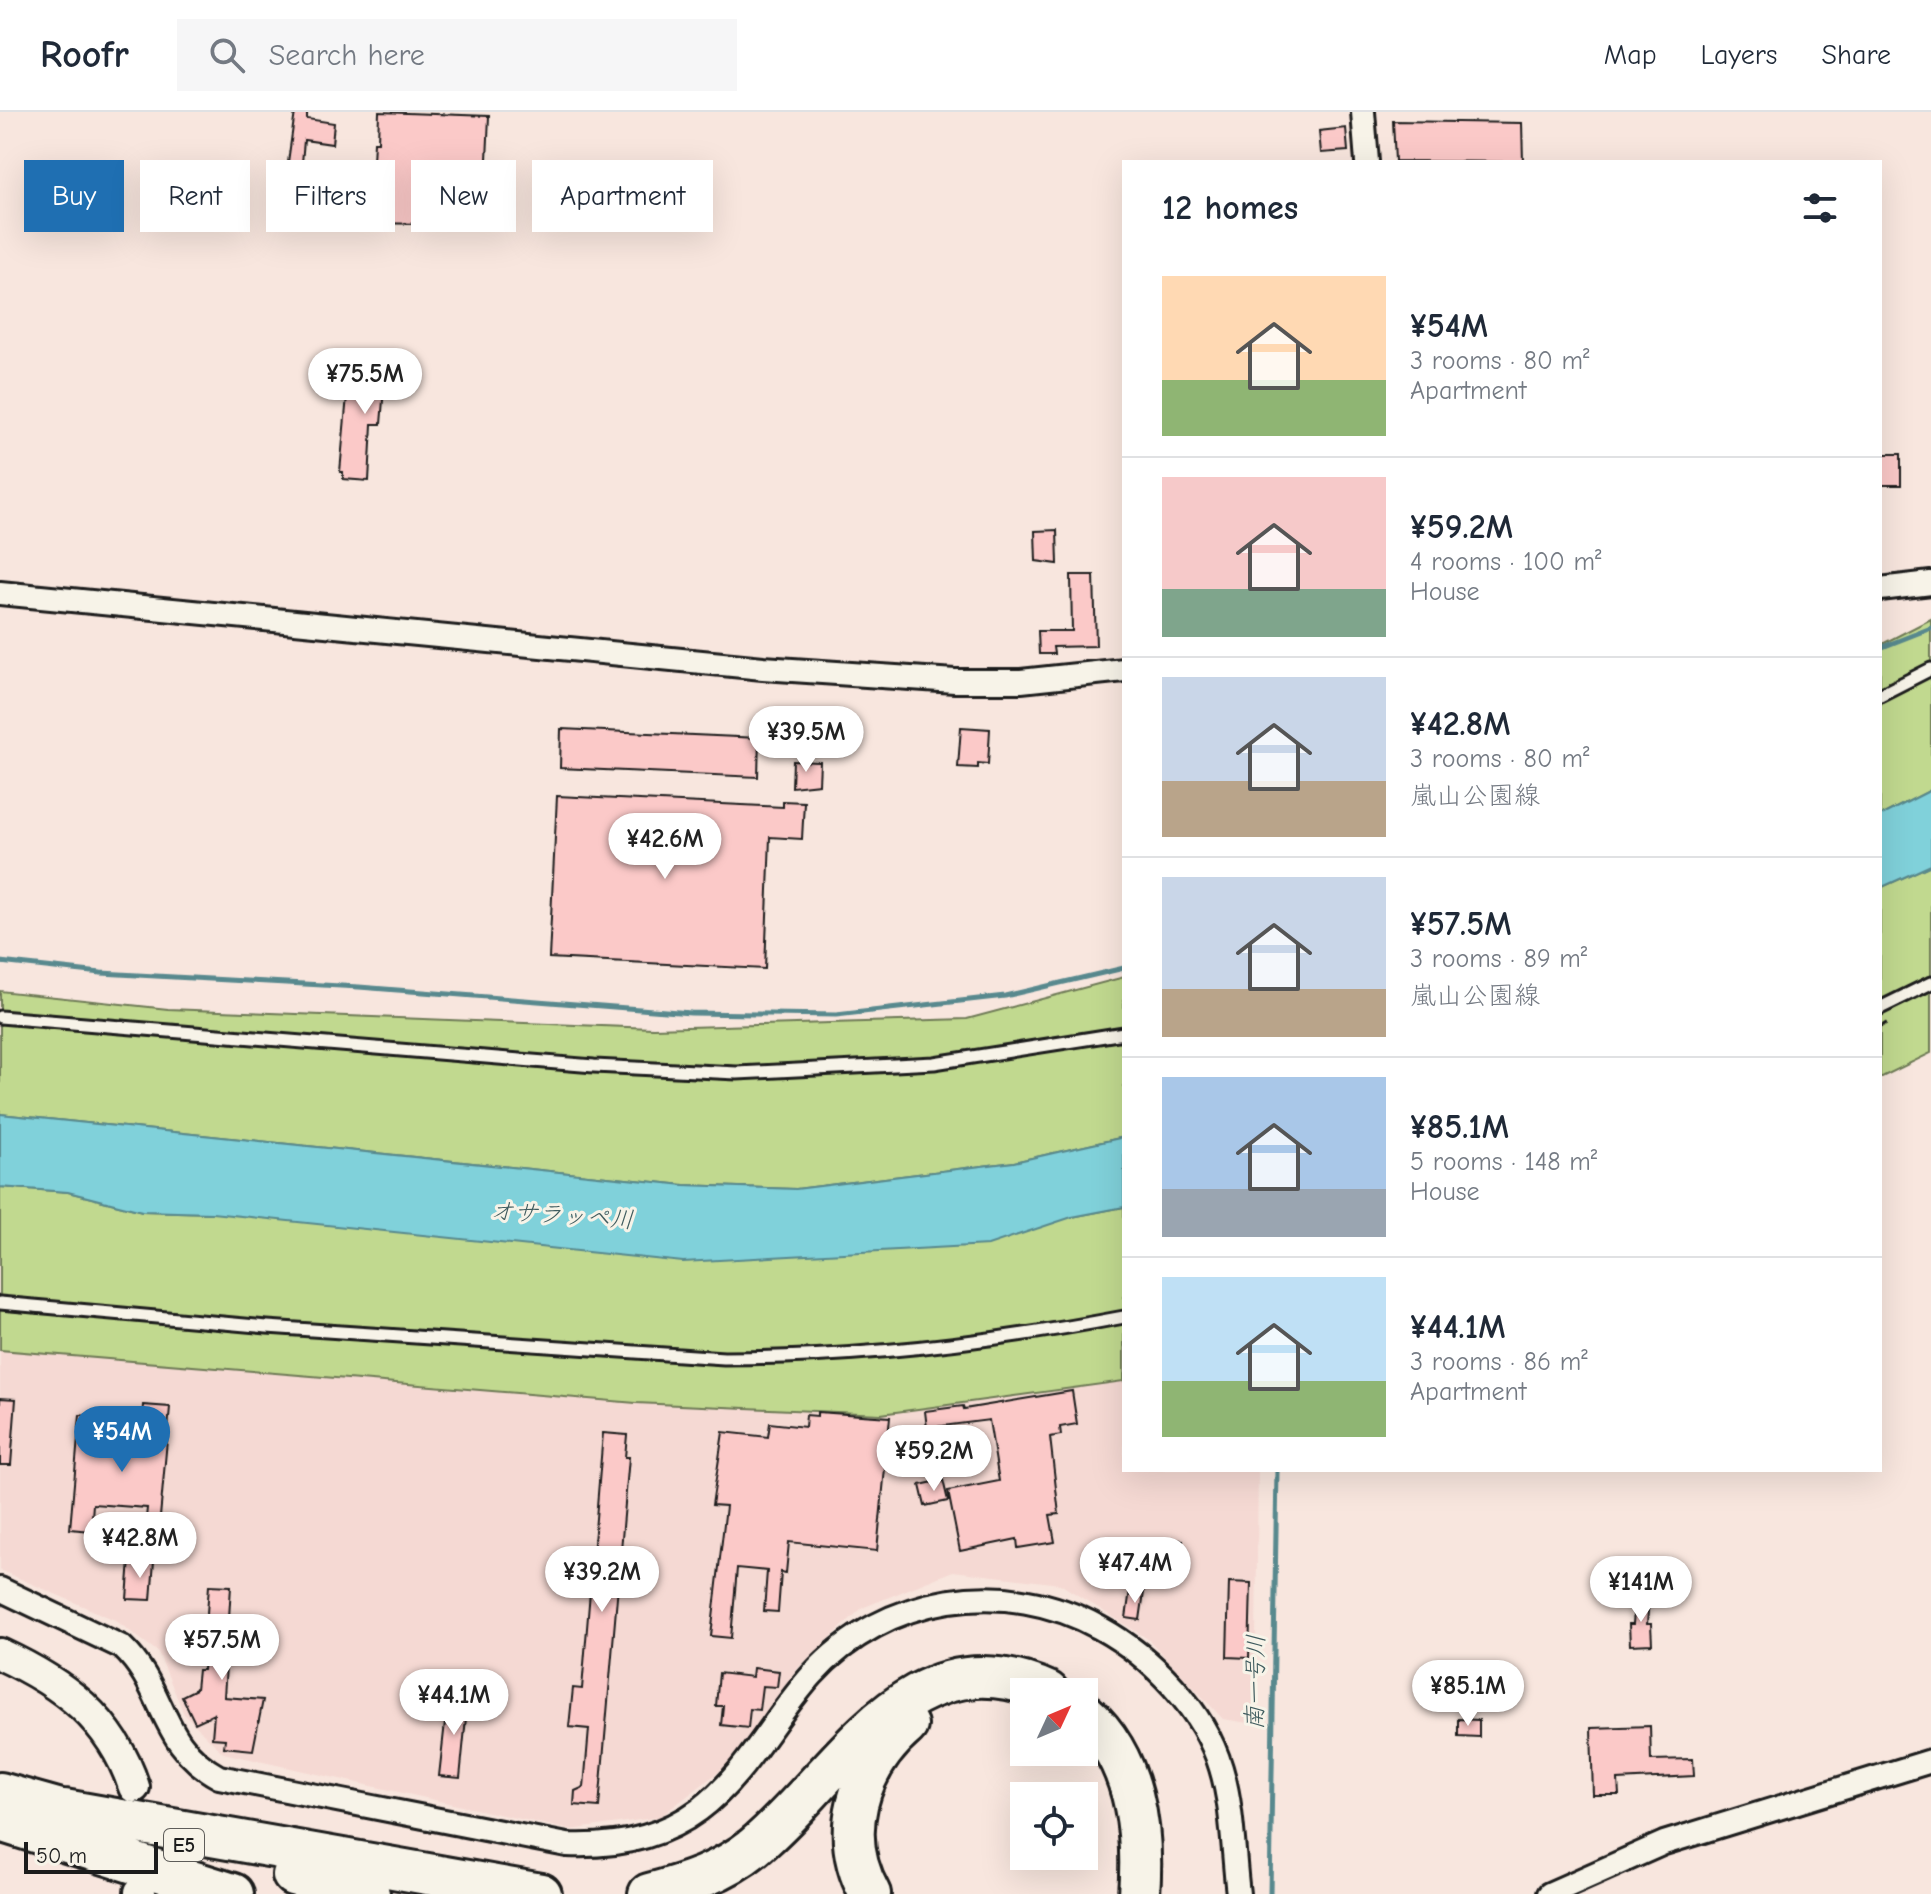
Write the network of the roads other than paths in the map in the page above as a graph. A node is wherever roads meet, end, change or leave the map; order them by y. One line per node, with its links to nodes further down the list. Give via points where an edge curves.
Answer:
1 (1363, 112): 2 (street)
2 (1367, 160)
3 (1931, 583): 4 (street)
4 (1882, 589)
5 (0, 593): 7 (street, via 763,668 955,681 1021,681)
6 (1931, 669): 8 (lane)
7 (1122, 670)
8 (1882, 694)
9 (1931, 983): 10 (lane)
10 (1882, 1007)
11 (0, 1017): 12 (lane, via 737,1073 934,1063)
12 (1122, 1033)
13 (0, 1303): 14 (lane, via 267,1327 738,1358 796,1358 943,1343)
14 (1122, 1317)
15 (0, 1589): 33 (street, via 122,1647 137,1661 178,1744 219,1777 593,1846 654,1834 701,1808 733,1777 814,1673 879,1624 954,1599 1044,1605 1093,1624 1135,1650 1200,1725 1221,1768)
16 (0, 1654): 22 (main road, via 52,1681 86,1707 116,1742)
17 (1010, 1681): 29 (highway, via 980,1677 916,1694 866,1732 753,1847 701,1879)
18 (1010, 1703): 30 (highway, via 950,1703 919,1717 885,1746 863,1783 854,1820 855,1853)
19 (1098, 1729): 32 (highway, via 1112,1745 1131,1790 1140,1842)
20 (1931, 1761): 34 (street, via 1664,1843)
21 (1098, 1764): 31 (highway, via 1118,1811)
22 (134, 1787)
23 (0, 1793): 24 (highway, E5)
24 (64, 1810): 27 (highway, E5); 28 (highway)
25 (0, 1821): 26 (highway, E5)
26 (233, 1894)
27 (369, 1894)
28 (541, 1894)
29 (649, 1894)
30 (870, 1894)
31 (1122, 1894)
32 (1139, 1894)
33 (1238, 1894)
34 (1549, 1894)

